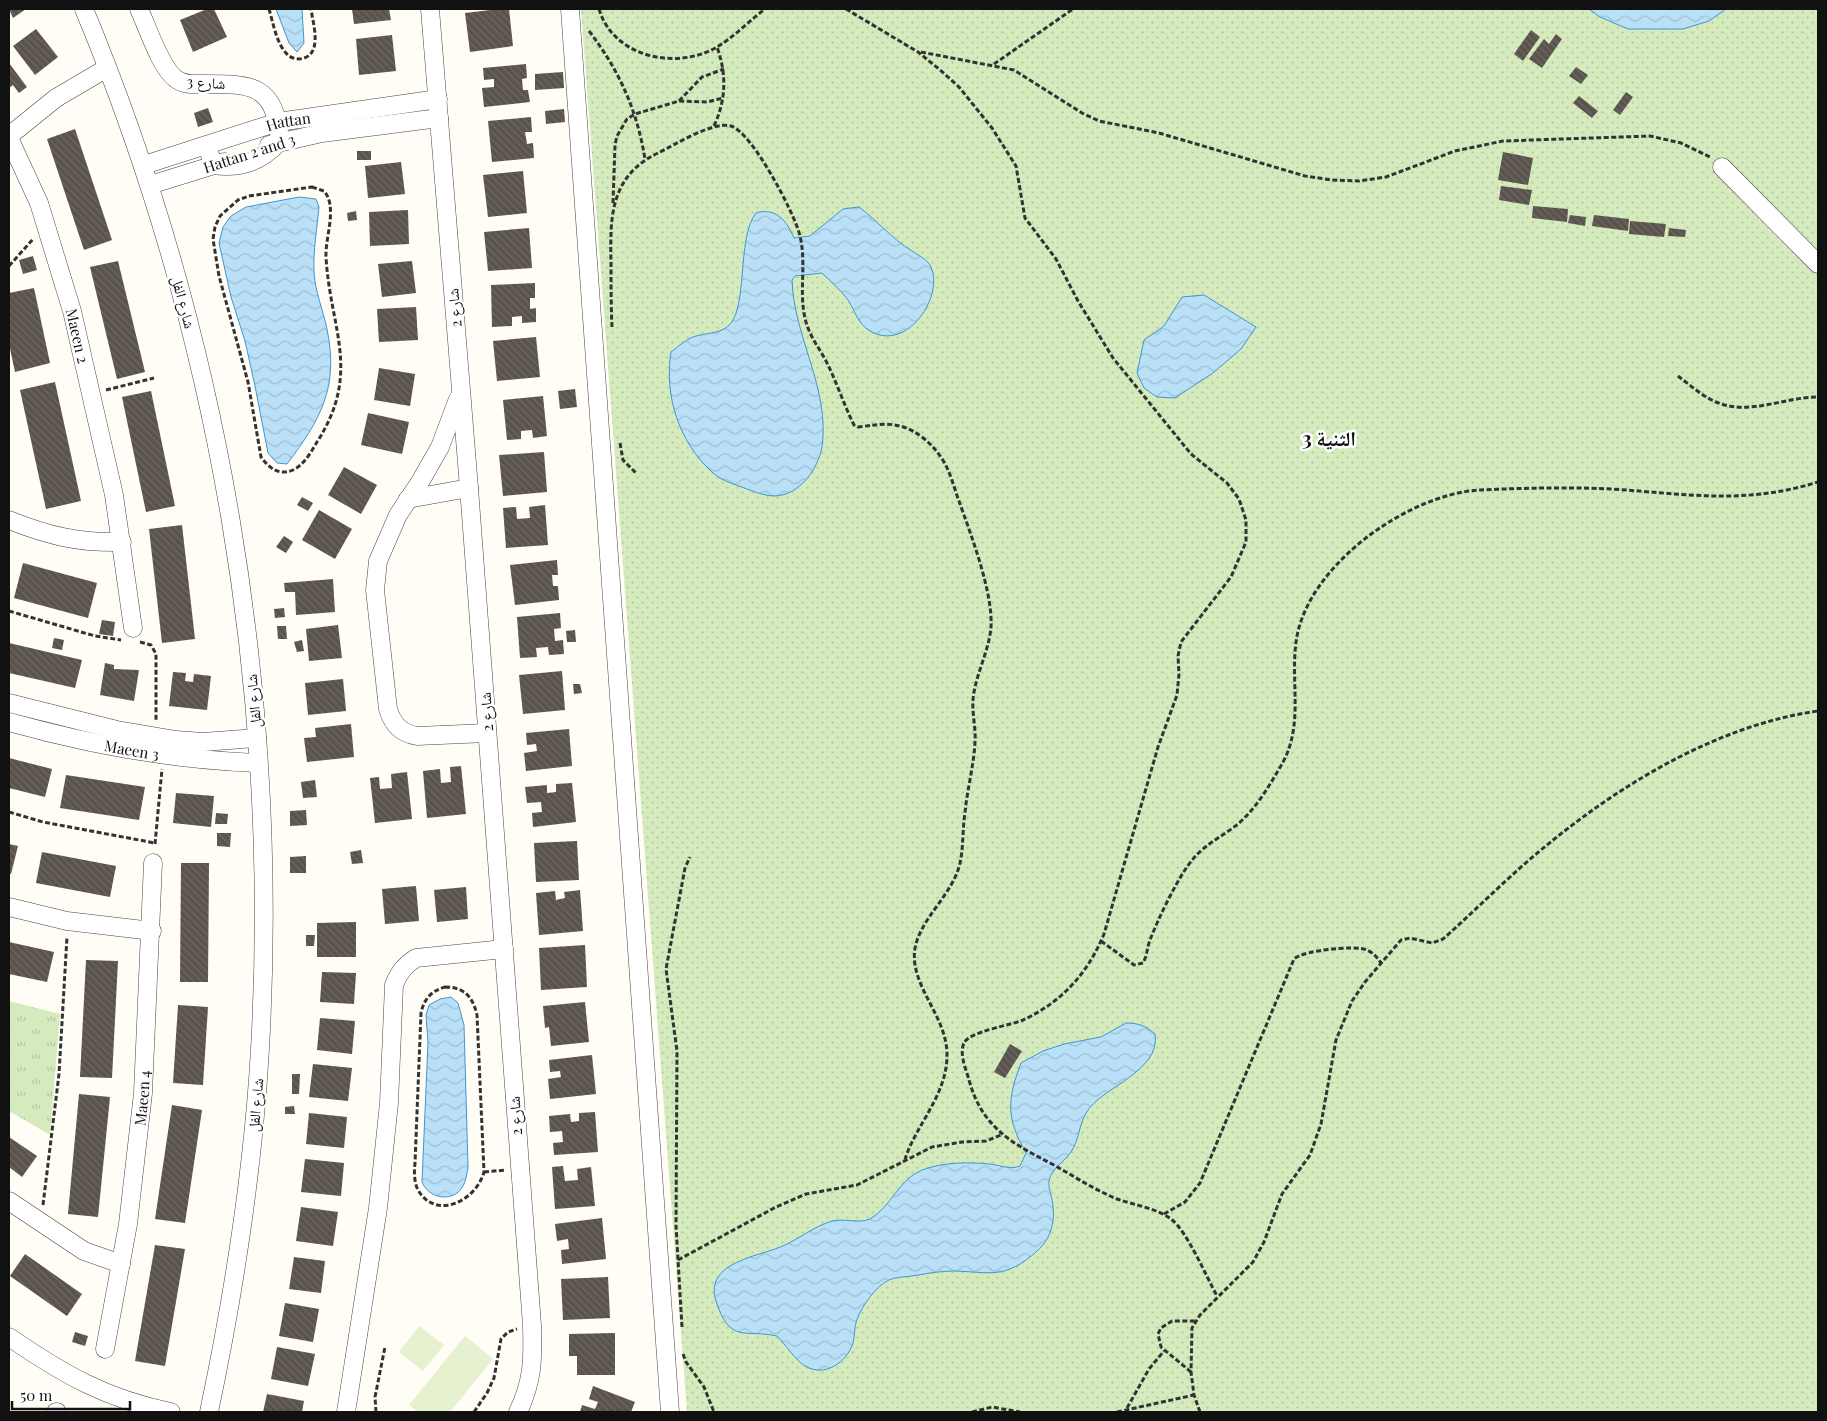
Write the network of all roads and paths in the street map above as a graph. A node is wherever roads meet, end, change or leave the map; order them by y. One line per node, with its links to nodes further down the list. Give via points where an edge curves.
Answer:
1 (84, 9): 14 (street, شارع الفل)
2 (139, 9): 21 (street, شارع 3, via 176,80 192,84 238,84 252,88 273,107)
3 (269, 9): 4 (path, via 282,47 291,58 298,59 310,54 314,48)
4 (311, 9)
5 (430, 9): 17 (street, شارع 2)
6 (599, 9): 11 (path, via 607,29 620,42 651,56 668,59 686,57)
7 (765, 9): 11 (path)
8 (846, 9): 12 (path)
9 (1073, 9): 13 (path)
10 (570, 10): 19 (path, via 607,55); 96 (street)
11 (717, 47): 15 (path)
12 (918, 52): 13 (path); 66 (path, via 959,87 992,128 1016,166 1025,218 1056,259 1113,358 1191,454 1234,490 1246,520 1246,542 1234,571 1181,642 1177,695 1158,747)
13 (994, 65): 29 (path, via 1025,75 1099,121 1159,133 1305,176 1359,181 1386,177 1455,151 1502,141 1650,136 1696,149)
14 (107, 68): 23 (street, Maeen 2, via 56,98); 27 (street, شارع الفل)
15 (724, 69): 16 (path); 18 (path, via 702,77)
16 (723, 98): 18 (path, via 707,102); 22 (path)
17 (438, 100): 20 (street, شارع 2); 21 (street, Hattan)
18 (679, 101): 19 (path)
19 (635, 114): 26 (path); 32 (path, via 617,136)
20 (439, 118): 24 (street, Hattan 2 and 3); 39 (street, شارع 2)
21 (278, 122): 24 (street, شارع 3); 25 (street, Hattan)
22 (714, 127): 26 (path); 70 (path, via 730,126 745,135 787,203 800,237 804,276 802,299 807,325 854,425 881,423 906,428 930,444 944,461 971,535 991,614 989,641 975,682 975,740 962,855 950,888 919,935 914,955 920,981 945,1038 945,1073)
23 (9, 137): 33 (street, Maeen 2, via 30,180)
24 (280, 141): 28 (street, Hattan 2 and 3)
25 (207, 145): 27 (street, Hattan); 28 (street)
26 (645, 159): 32 (path, via 628,176)
27 (144, 165): 30 (street, شارع الفل)
28 (213, 165): 30 (street, Hattan 2 and 3)
29 (1722, 168): 34 (street)
30 (150, 185): 56 (street, شارع الفل, via 186,306 212,419 242,604)
31 (312, 187): 31 (path, via 238,200 220,216 213,239 219,276 248,382 261,457 267,466 277,471 288,472 305,460 331,416 339,391 340,343 326,254 330,201 324,190)
32 (612, 209): 36 (path)
33 (46, 225): 35 (path); 40 (street, Maeen 2, via 72,311)
34 (1818, 264)
35 (9, 266)
36 (612, 334)
37 (1678, 376): 41 (path, via 1706,397 1728,406 1753,407)
38 (154, 378): 40 (path)
39 (461, 389): 45 (street, شارع 2); 46 (street, via 440,446)
40 (91, 394): 48 (street, Maeen 2)
41 (1818, 397)
42 (619, 433): 43 (path, via 623,460)
43 (636, 473)
44 (1818, 482): 66 (path, via 1782,492 1728,498 1586,488 1478,490 1432,501 1384,526 1333,570 1304,612 1296,648 1293,736 1265,793 1240,821 1193,859 1155,929 1143,963 1134,965)
45 (469, 488): 46 (street); 54 (street, شارع 2)
46 (408, 499): 54 (street, via 382,548 376,576 391,719 407,734 418,736)
47 (9, 520): 48 (street, via 71,540)
48 (122, 542): 50 (street, Maeen 2)
49 (9, 611): 50 (path, via 86,634)
50 (130, 636): 55 (path, via 151,645 156,654)
51 (9, 703): 55 (street, Maeen 3, via 117,730)
52 (1818, 711): 68 (path, via 1734,732 1688,753 1632,785 1545,846 1443,939 1432,943 1410,938 1401,940)
53 (9, 722): 57 (street, Maeen 3, via 82,741)
54 (487, 733): 67 (street, شارع 2)
55 (156, 736): 56 (street, Maeen 3, via 203,742)
56 (257, 738): 58 (street, شارع الفل)
57 (163, 756): 58 (street, Maeen 3); 60 (path)
58 (258, 763): 92 (street, شارع الفل, via 263,968 258,1069 243,1223)
59 (9, 812): 60 (path, via 43,822)
60 (155, 843): 62 (path)
61 (690, 857): 76 (path, via 685,868 666,969 677,1052)
62 (153, 862): 65 (street, Maeen 4)
63 (9, 907): 64 (street)
64 (67, 921): 65 (street); 75 (path, via 59,1074)
65 (152, 931): 77 (street, Maeen 4, via 143,1093)
66 (1101, 941): 69 (path, via 1082,976 1050,1004 1023,1020 973,1034 965,1041 963,1056 970,1086 984,1113)
67 (504, 949): 71 (street, شارع 2); 90 (street, via 416,958 406,964 394,985 389,1103 380,1190)
68 (1381, 963): 74 (path, via 1373,953 1356,948 1309,951 1294,959 1200,1182 1185,1202); 78 (path, via 1352,1001 1343,1020 1330,1069 1321,1124 1310,1155 1282,1194 1253,1262)
69 (1001, 1135): 70 (path, via 986,1141 932,1148); 74 (path, via 1074,1178 1116,1198)
70 (905, 1159): 76 (path, via 857,1185 815,1191 791,1200)
71 (519, 1169): 72 (path); 80 (street, شارع 2)
72 (484, 1172): 72 (path, via 477,1015 467,993 445,987 426,998 421,1013 416,1184 419,1192 431,1202 458,1203 476,1191)
73 (9, 1202): 75 (street)
74 (1164, 1214): 78 (path, via 1181,1230)
75 (41, 1223): 77 (street, via 84,1250)
76 (678, 1260): 81 (path)
77 (121, 1264): 85 (street, Maeen 4)
78 (1217, 1296): 79 (path)
79 (1196, 1321): 86 (path, via 1172,1321 1161,1328 1158,1341); 87 (path, via 1191,1336)
80 (532, 1325): 94 (path, via 508,1332 501,1338 494,1378); 95 (street, شارع 2, via 532,1374)
81 (682, 1336)
82 (9, 1337): 91 (street, via 74,1379 132,1402)
83 (683, 1345): 97 (path, via 686,1362 701,1381)
84 (385, 1347): 93 (path)
85 (105, 1349)
86 (1164, 1351): 87 (path); 89 (path, via 1149,1369)
87 (1191, 1372): 88 (path)
88 (1194, 1395): 89 (path); 101 (path)
89 (1127, 1409): 100 (path)
90 (348, 1411)
91 (171, 1412)
92 (209, 1412)
93 (376, 1412)
94 (474, 1412)
95 (518, 1412)
96 (670, 1412)
97 (714, 1412)
98 (972, 1412): 99 (path, via 992,1407)
99 (1020, 1412)
100 (1117, 1412)
101 (1200, 1412)

